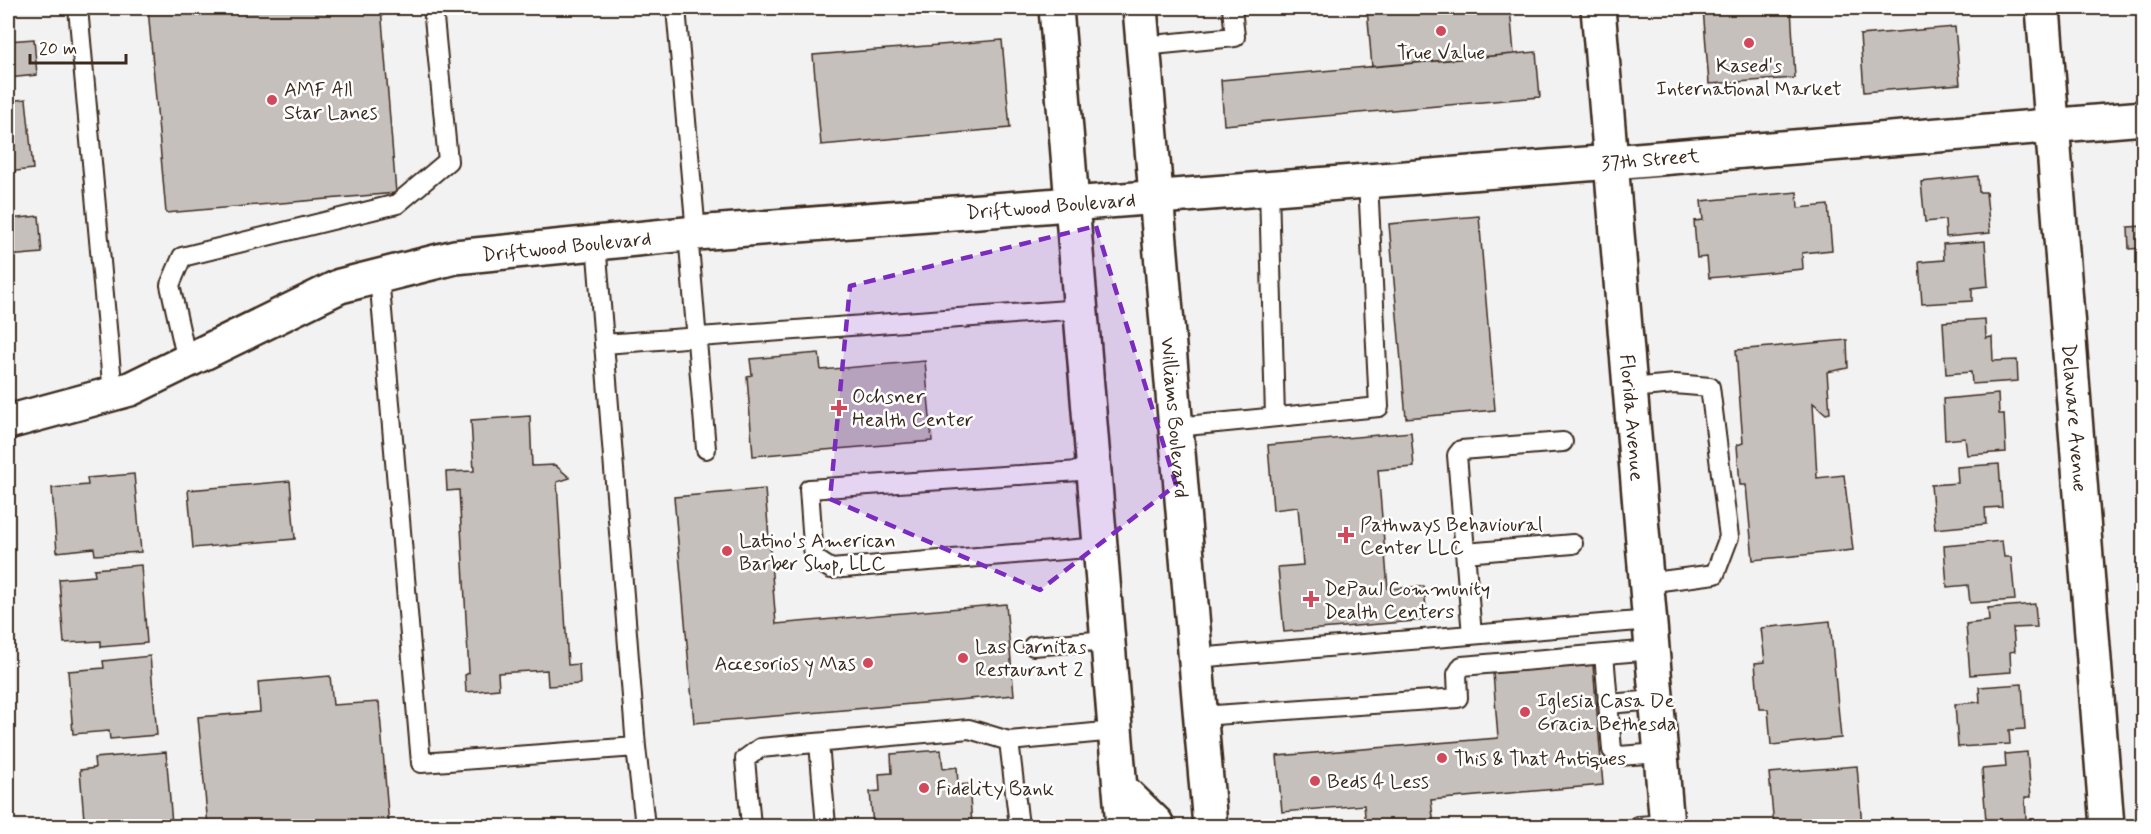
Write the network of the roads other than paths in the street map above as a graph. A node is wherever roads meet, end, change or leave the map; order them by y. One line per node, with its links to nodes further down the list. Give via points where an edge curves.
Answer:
1 (78, 8): 25 (lane)
2 (433, 8): 23 (lane, via 448,161 397,204 182,257 170,285)
3 (676, 8): 17 (lane)
4 (1056, 8): 16 (street)
5 (1140, 8): 9 (street, Williams Boulevard)
6 (1232, 8): 9 (lane, via 1235,37)
7 (1598, 8): 12 (street, Florida Avenue)
8 (2043, 8): 11 (street, Delaware Avenue)
9 (1143, 46): 15 (street, Williams Boulevard)
10 (2144, 118): 11 (street, 37th Street)
11 (2053, 126): 12 (street, 37th Street); 59 (street, Delaware Avenue)
12 (1612, 162): 13 (street, 37th Street); 24 (street, Florida Avenue)
13 (1368, 181): 14 (street, 37th Street); 26 (lane, via 1379,407)
14 (1269, 188): 15 (street, 37th Street); 26 (lane)
15 (1157, 197): 16 (street, Driftwood Boulevard); 28 (street, Williams Boulevard)
16 (1073, 204): 17 (street, Driftwood Boulevard); 20 (street)
17 (692, 233): 18 (street, Driftwood Boulevard); 21 (lane)
18 (596, 242): 19 (street, Driftwood Boulevard, via 454,257); 22 (lane)
19 (379, 276): 23 (street, Driftwood Boulevard, via 340,286); 48 (lane, via 421,763)
20 (1081, 309): 21 (lane); 31 (street)
21 (696, 337): 22 (lane); 30 (lane)
22 (604, 344): 48 (lane)
23 (187, 361): 25 (street, Driftwood Boulevard)
24 (1630, 388): 35 (street, Florida Avenue); 35 (lane, via 1674,384 1710,387 1729,537 1714,574)
25 (113, 394): 27 (street, Driftwood Boulevard)
26 (1275, 417): 28 (lane)
27 (8, 422)
28 (1176, 427): 41 (street, Williams Boulevard)
29 (1563, 442): 34 (lane, via 1461,450 1457,455)
30 (705, 449)
31 (1094, 470): 33 (street); 33 (lane, via 809,489 814,558 831,569)
32 (1573, 544): 34 (lane)
33 (1100, 547): 38 (street)
34 (1465, 553): 36 (lane)
35 (1646, 583): 37 (street, Florida Avenue)
36 (1472, 635): 37 (lane); 41 (lane)
37 (1651, 635): 40 (lane); 42 (street, Florida Avenue)
38 (1108, 640): 39 (lane); 45 (street)
39 (1033, 646)
40 (1604, 654): 43 (lane); 44 (lane, via 1462,666 1457,674 1458,698)
41 (1196, 658): 44 (street, Williams Boulevard)
42 (1656, 700): 43 (lane); 49 (street, Florida Avenue)
43 (1608, 704): 49 (lane, via 1612,750 1619,756)
44 (1201, 716): 57 (street, Williams Boulevard)
45 (1115, 730): 46 (lane); 50 (street)
46 (1009, 741): 47 (lane, via 969,729); 54 (lane)
47 (819, 743): 52 (lane, via 760,748 745,759); 53 (lane)
48 (636, 747): 51 (lane)
49 (1660, 753): 58 (street, Florida Avenue)
50 (1120, 788): 55 (street); 56 (street)
51 (645, 826)
52 (751, 826)
53 (826, 826)
54 (1019, 826)
55 (1123, 826)
56 (1157, 826)
57 (1210, 826)
58 (1657, 826)
59 (2107, 826)

